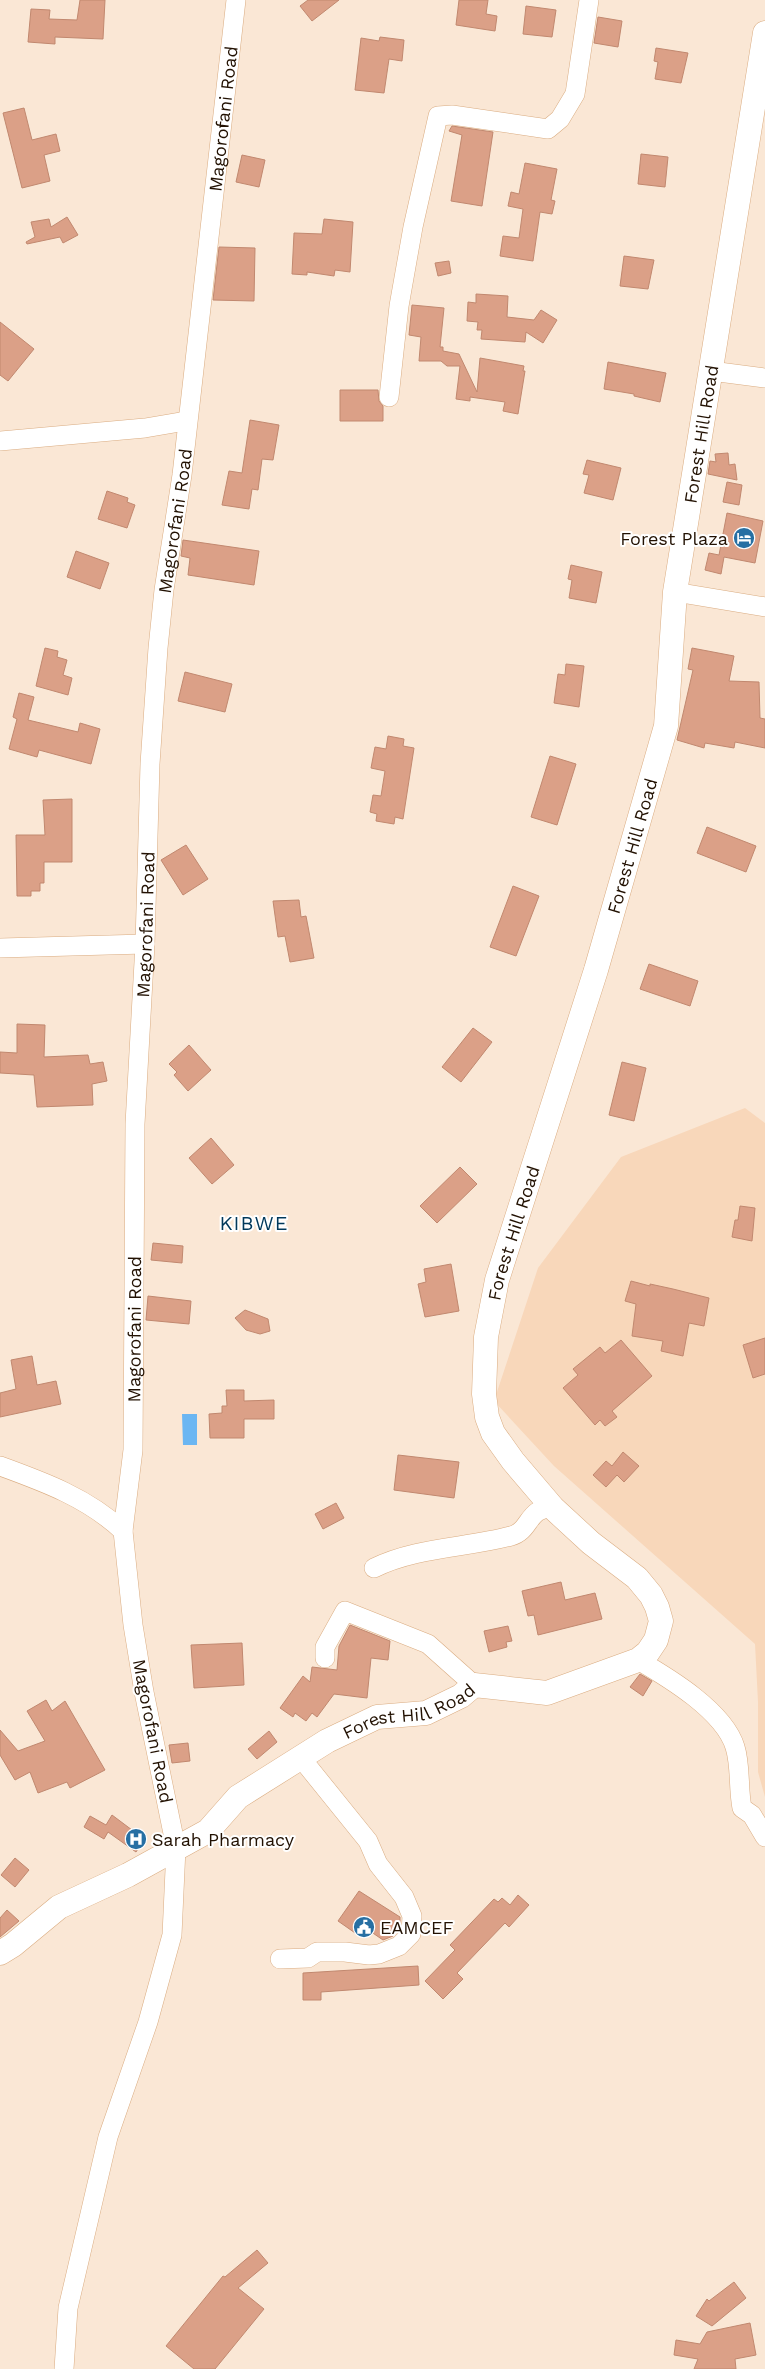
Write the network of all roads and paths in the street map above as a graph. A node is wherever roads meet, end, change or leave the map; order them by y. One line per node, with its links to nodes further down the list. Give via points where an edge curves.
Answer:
1 (236, 0): 7 (street, Magorofani Road)
2 (589, 0): 6 (street, via 575,94 560,118 548,129 452,115 438,116 399,306)
3 (765, 33): 4 (street, Forest Hill Road)
4 (711, 370): 5 (street); 9 (street, Forest Hill Road)
5 (765, 378)
6 (390, 397)
7 (186, 421): 8 (street); 11 (street, Magorofani Road, via 182,475 158,648 150,764)
8 (0, 442)
9 (675, 592): 10 (street); 14 (street, Forest Hill Road, via 666,726 596,970 497,1280 486,1336 484,1394 492,1430 501,1446)
10 (765, 607)
11 (145, 944): 12 (street); 15 (street, Magorofani Road, via 135,1124 133,1450)
12 (0, 948)
13 (0, 1466): 15 (street, via 67,1493)
14 (553, 1508): 16 (street, via 539,1510 515,1535 400,1557); 18 (street, Forest Hill Road, via 637,1578 651,1595 661,1621 656,1640)
15 (123, 1531): 22 (street, Magorofani Road, via 132,1625)
16 (374, 1568)
17 (325, 1658): 19 (street, via 325,1647 345,1611 428,1644)
18 (638, 1660): 19 (street, Forest Hill Road, via 547,1693); 21 (street, via 675,1682 726,1729 738,1759 742,1808 752,1815)
19 (474, 1685): 20 (street, Forest Hill Road, via 461,1696 426,1713 377,1718 327,1741)
20 (301, 1758): 22 (street, Forest Hill Road, via 238,1797 208,1830); 24 (street, via 368,1841 378,1864 404,1897 412,1916 412,1934 399,1946 379,1954 317,1952 308,1958)
21 (765, 1837)
22 (176, 1848): 23 (street, Forest Hill Road, via 59,1907); 25 (street, Magorofani Road, via 172,1935 148,2022 108,2137 68,2308)
23 (0, 1953)
24 (280, 1959)
25 (64, 2369)

